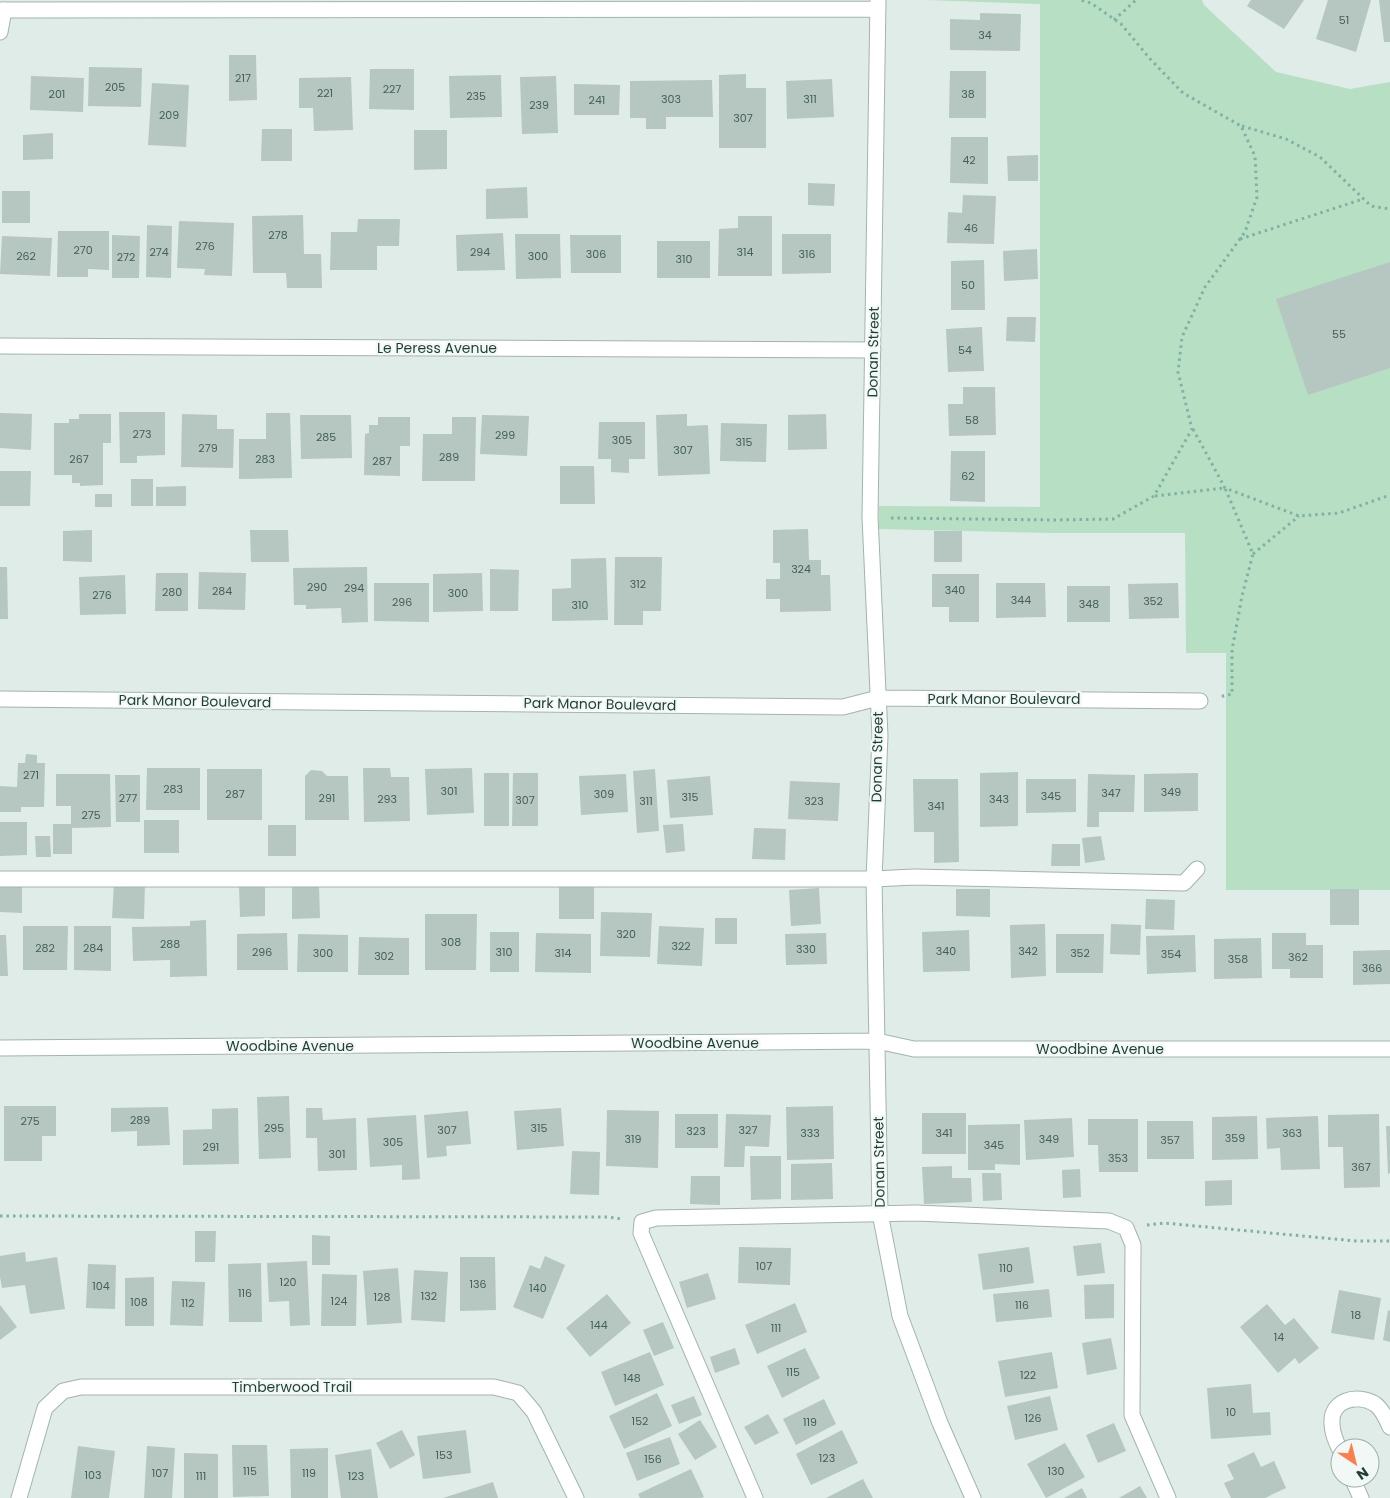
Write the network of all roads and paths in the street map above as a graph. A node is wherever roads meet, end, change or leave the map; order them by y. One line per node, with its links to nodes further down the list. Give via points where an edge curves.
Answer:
1 (1081, 0): 5 (path, via 1091,3)
2 (1136, 0): 5 (path)
3 (878, 4): 4 (street); 12 (street, Donan Street)
4 (2, 10): 6 (street)
5 (1114, 20): 7 (path, via 1183,93)
6 (0, 32)
7 (1241, 126): 8 (path, via 1286,139 1320,157); 10 (path, via 1255,156 1257,197)
8 (1363, 199): 9 (path, via 1371,206); 10 (path)
9 (1390, 209)
10 (1240, 240): 13 (path, via 1204,287 1182,337 1178,372)
11 (0, 346): 12 (street, Le Peress Avenue)
12 (873, 350): 18 (street, Donan Street)
13 (1192, 429): 14 (path); 16 (path)
14 (1225, 488): 16 (path); 17 (path); 19 (path)
15 (1390, 495): 17 (path, via 1340,512)
16 (1154, 496): 18 (path, via 1113,519)
17 (1299, 516): 19 (path)
18 (870, 517): 20 (street, Donan Street)
19 (1253, 554): 22 (path, via 1232,650 1232,694)
20 (878, 698): 21 (street, Park Manor Boulevard, via 843,706); 22 (street, Park Manor Boulevard); 25 (street, Donan Street, via 880,736)
21 (0, 699)
22 (1200, 701)
23 (1197, 869): 25 (street, via 1184,883 914,877)
24 (0, 879): 25 (street)
25 (874, 879): 26 (street, Donan Street)
26 (877, 1042): 27 (street, Woodbine Avenue); 28 (street, Woodbine Avenue, via 914,1049); 29 (street, Donan Street)
27 (0, 1048)
28 (1390, 1049)
29 (880, 1213): 31 (street, via 656,1218); 32 (street, via 1109,1221); 39 (street, Donan Street, via 900,1316 940,1423)
30 (0, 1216): 31 (path, via 607,1217)
31 (642, 1222): 38 (street, via 641,1233)
32 (1126, 1228): 33 (path, via 1164,1223 1356,1241); 40 (street, via 1133,1245 1132,1415)
33 (1390, 1241)
34 (1390, 1427): 35 (street, via 1376,1405 1359,1398 1344,1400 1335,1410 1331,1422)
35 (1334, 1438)
36 (19, 1498): 37 (street, Timberwood Trail, via 45,1408 63,1391 80,1387 494,1387 518,1393 534,1412)
37 (576, 1498)
38 (755, 1498)
39 (973, 1498)
40 (1168, 1498)

